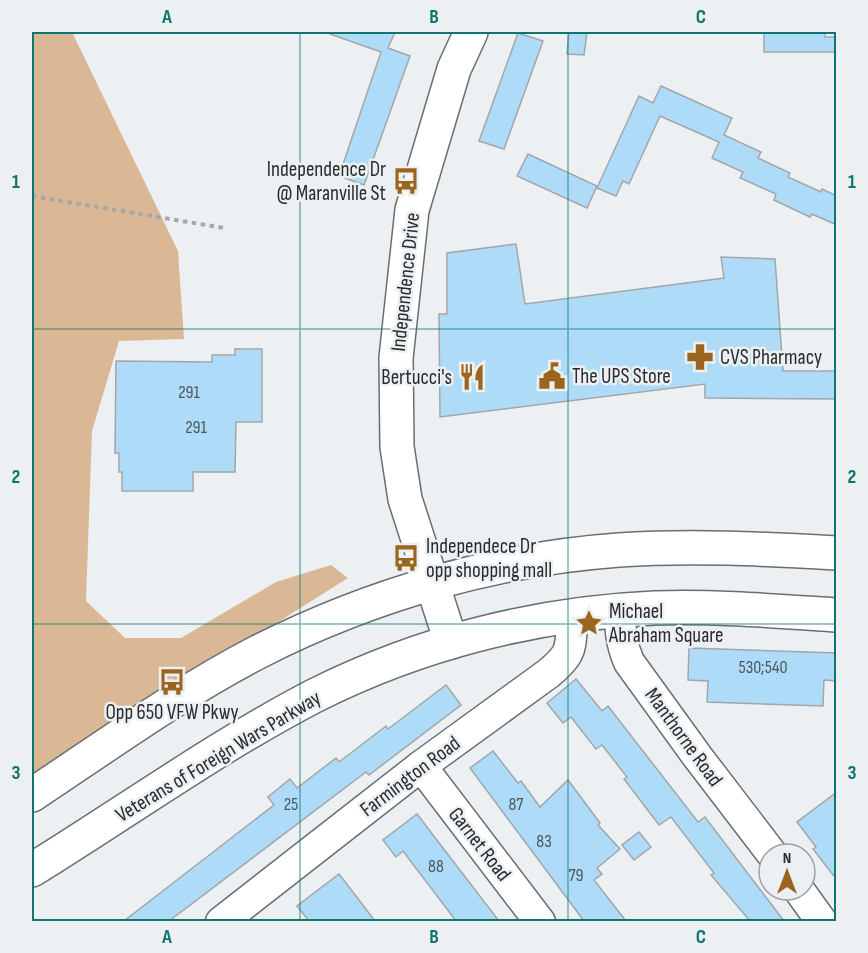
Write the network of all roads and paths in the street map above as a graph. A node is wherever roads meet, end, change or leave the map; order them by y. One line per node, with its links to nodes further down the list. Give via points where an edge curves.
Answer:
1 (471, 32): 5 (main road, Independence Drive, via 454,69 412,210 396,358 398,447 405,499)
2 (32, 196): 3 (path)
3 (224, 228)
4 (837, 553): 5 (main road, via 715,548 620,550 532,561)
5 (432, 584): 9 (main road, Independence Drive); 11 (main road, via 336,618 241,661)
6 (620, 610): 7 (main road, Veterans of Foreign Wars Parkway, via 692,608); 8 (main road, Veterans of Foreign Wars Parkway); 12 (street, Manthorne Road, via 620,636 629,662)
7 (837, 615)
8 (573, 616): 9 (main road, Veterans of Foreign Wars Parkway); 10 (street, Farmington Road, via 569,653 564,661)
9 (451, 642): 13 (main road, Veterans of Foreign Wars Parkway, via 370,671 284,713)
10 (421, 766): 15 (street, Farmington Road); 17 (street, Garnet Road)
11 (32, 795)
12 (763, 842)
13 (32, 870)
14 (808, 902): 18 (street)
15 (256, 911): 16 (street, Farmington Road)
16 (221, 921)
17 (540, 921)
18 (822, 921)

